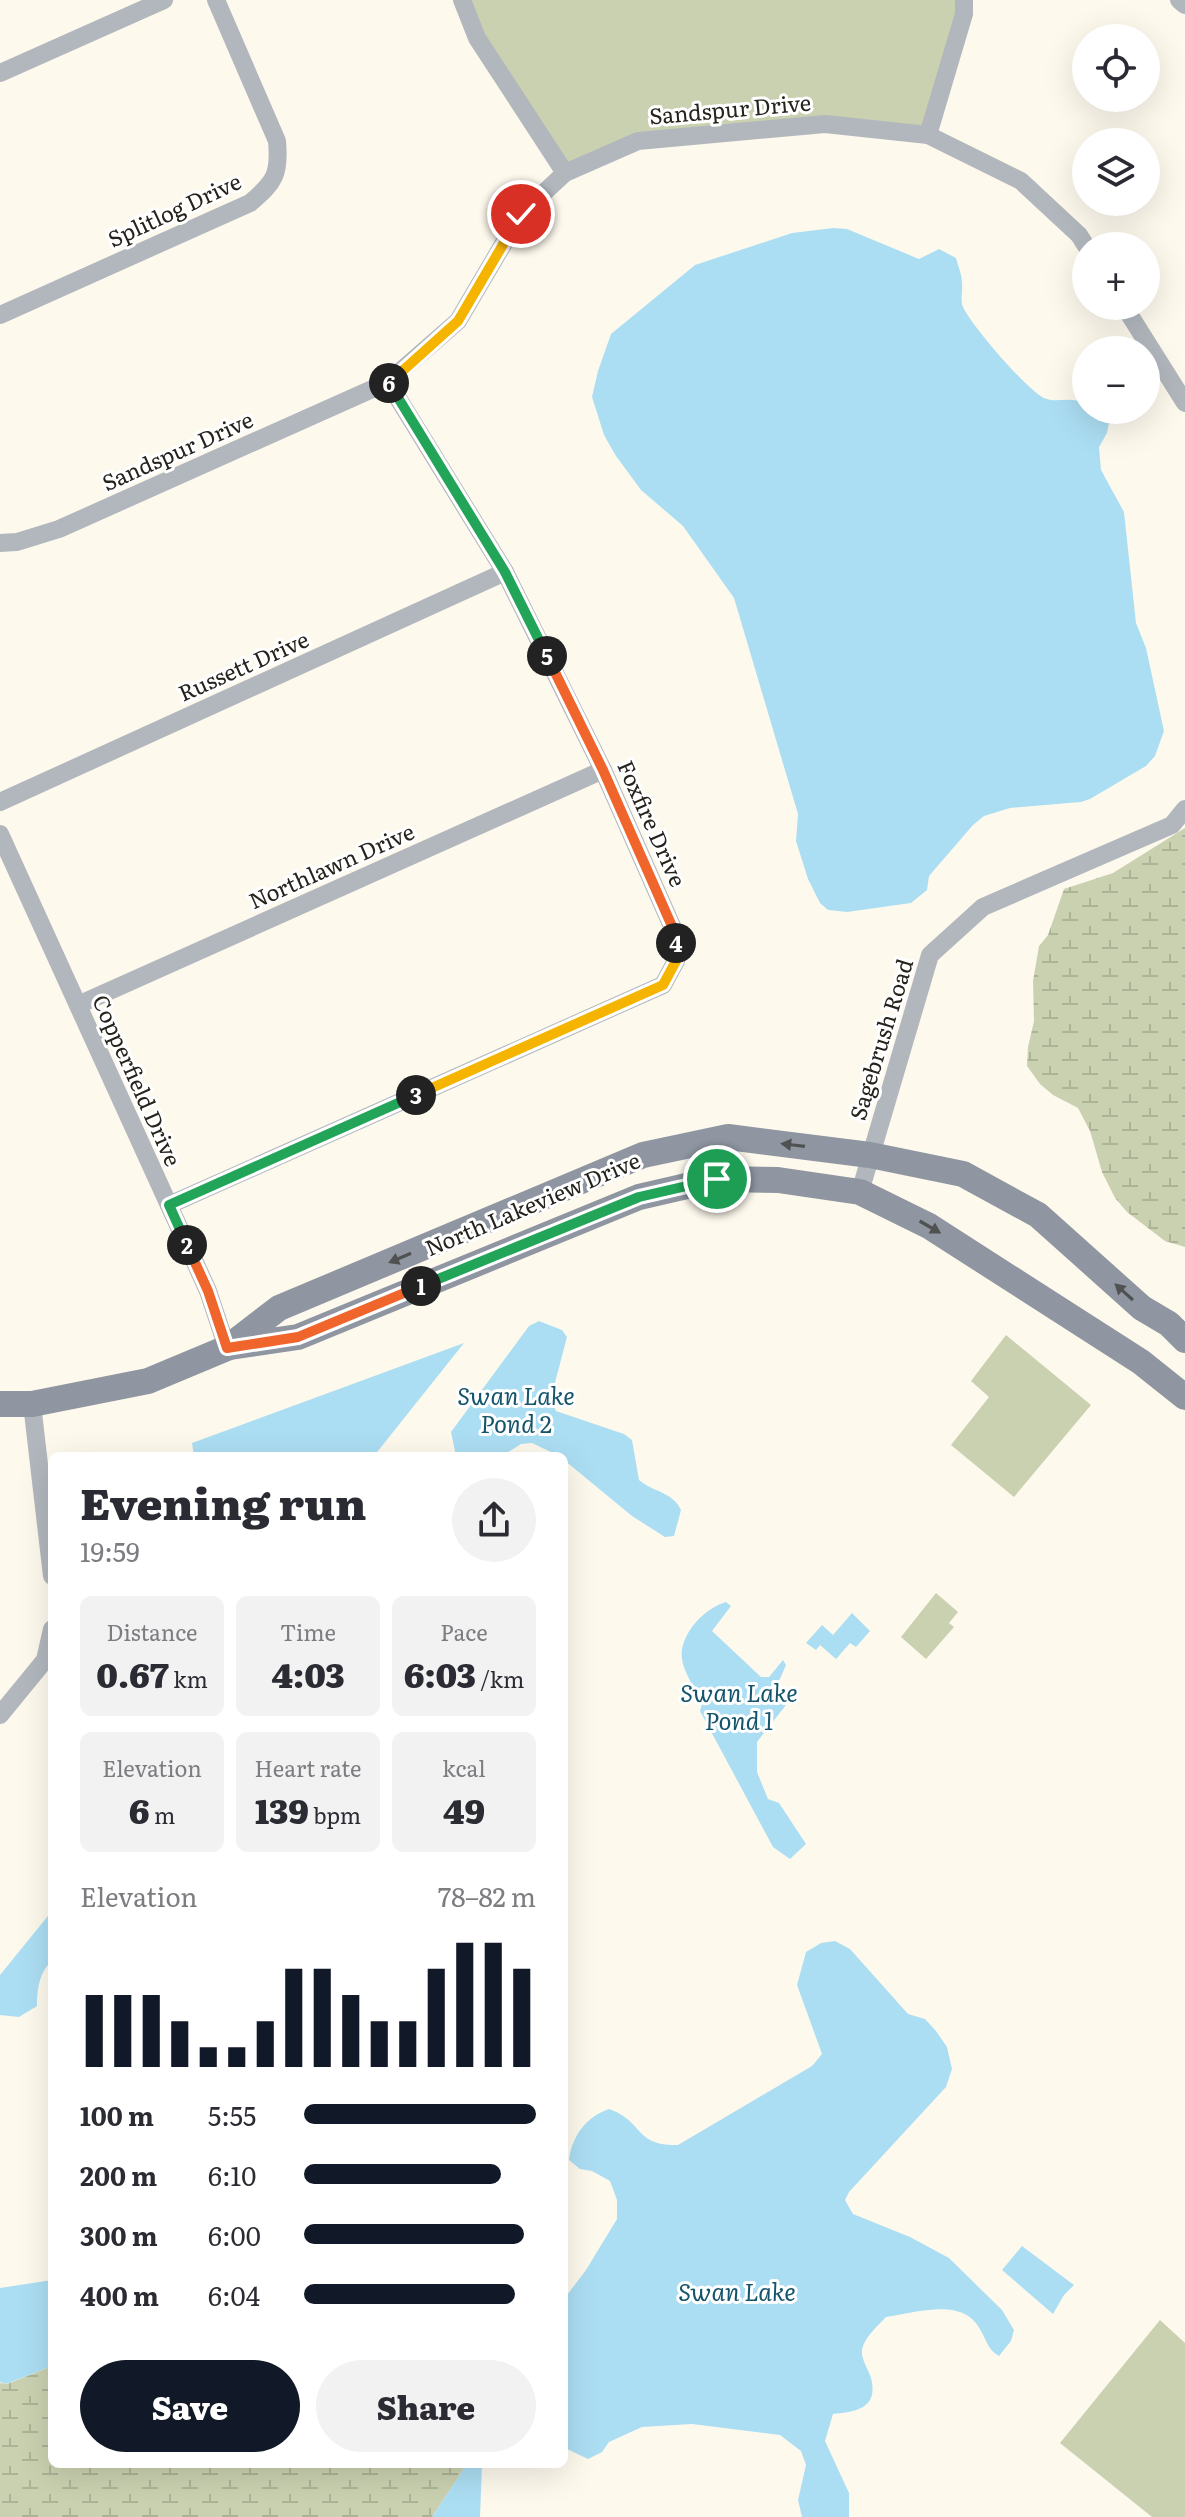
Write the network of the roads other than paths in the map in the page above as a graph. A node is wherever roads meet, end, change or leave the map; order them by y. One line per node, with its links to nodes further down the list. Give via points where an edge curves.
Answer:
1 (164, 0): 7 (street)
2 (216, 0): 11 (street, Splitlog Drive, via 277,141 279,166 268,188 250,203)
3 (462, 0): 9 (street, via 477,38)
4 (964, 0): 8 (street)
5 (1179, 0): 6 (street)
6 (1185, 5)
7 (0, 73)
8 (928, 135): 9 (street, Sandspur Drive, via 825,124 638,141); 10 (street, Sandspur Drive, via 1021,181)
9 (565, 173): 13 (street, Sandspur Drive, via 521,214 458,321)
10 (1076, 232)
11 (0, 315)
12 (1133, 320): 14 (street)
13 (388, 382): 15 (street, Sandspur Drive, via 59,529); 16 (street, Foxfire Drive)
14 (1185, 403)
15 (0, 543)
16 (505, 572): 17 (street, Foxfire Drive); 18 (street, Russett Drive)
17 (603, 770): 21 (street, Northlawn Drive); 24 (street, Foxfire Drive, via 675,933 676,961 663,985)
18 (0, 802)
19 (1185, 809): 22 (street, Sagebrush Road, via 1172,825 983,907 930,955)
20 (0, 834): 21 (street, Copperfield Drive)
21 (78, 1005): 24 (street, Copperfield Drive)
22 (870, 1155): 23 (street, Sagebrush Road); 25 (street, North Lakeview Drive, one-way to 25, via 728,1137 643,1155); 27 (street, North Lakeview Drive, one-way to 22, via 1038,1215 963,1174)
23 (860, 1192): 26 (street, North Lakeview Drive, via 778,1180 717,1179 639,1197); 29 (street, North Lakeview Drive, one-way to 29, via 929,1226)
24 (169, 1205): 28 (street, Copperfield Drive)
25 (523, 1207): 26 (street); 28 (street, North Lakeview Drive, one-way to 28, via 279,1308)
26 (536, 1238): 28 (street, North Lakeview Drive, via 298,1337)
27 (1185, 1340)
28 (227, 1348): 31 (street, North Lakeview Drive, via 148,1381)
29 (1181, 1384)
30 (0, 1404): 31 (street, North Lakeview Drive)
31 (32, 1404): 32 (street)
32 (48, 1542)
33 (48, 1647): 34 (street, via 45,1660)
34 (0, 1715)

